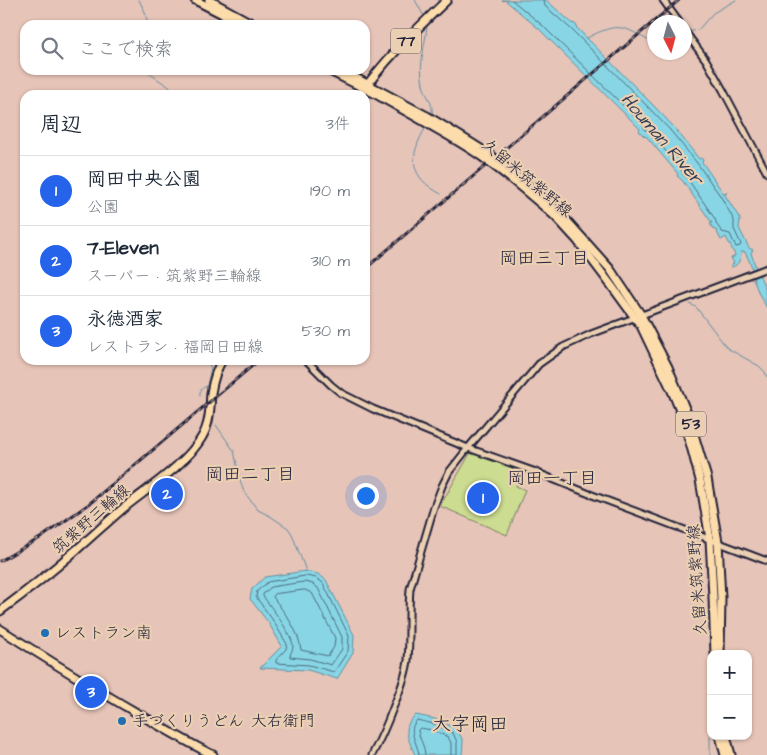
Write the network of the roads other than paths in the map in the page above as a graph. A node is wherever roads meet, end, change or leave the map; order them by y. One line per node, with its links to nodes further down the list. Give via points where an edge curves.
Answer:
1 (195, 0): 6 (main road)
2 (209, 0): 7 (main road)
3 (447, 0): 11 (main road, 77, via 388,59)
4 (663, 0): 5 (street)
5 (675, 15)
6 (234, 20)
7 (246, 20)
8 (692, 41): 13 (street, via 706,60)
9 (337, 75): 11 (main road, 久留米筑紫野線 / 53)
10 (348, 75): 11 (main road, 久留米筑紫野線 / 53)
11 (364, 89)
12 (370, 92): 15 (main road, 久留米筑紫野線 / 53, bridge, via 426,119 557,214)
13 (767, 173)
14 (767, 268): 15 (street)
15 (637, 316): 18 (street, via 562,347 539,364); 19 (main road, 久留米筑紫野線 / 53, via 683,418)
16 (219, 365): 21 (main road, 筑紫野三輪線, via 204,435 196,447)
17 (311, 365): 18 (street, via 331,385 354,400)
18 (468, 448): 19 (street); 28 (street, via 449,472 434,507 410,589 408,662 381,740)
19 (714, 540): 20 (street); 23 (main road, 久留米筑紫野線 / 53); 24 (main road, 久留米筑紫野線 / 53, via 721,598)
20 (767, 561)
21 (0, 611)
22 (0, 629): 27 (main road, via 99,691)
23 (714, 650)
24 (720, 650)
25 (721, 740): 29 (main road)
26 (727, 740): 30 (main road)
27 (213, 755)
28 (372, 755)
29 (725, 755)
30 (731, 755)

